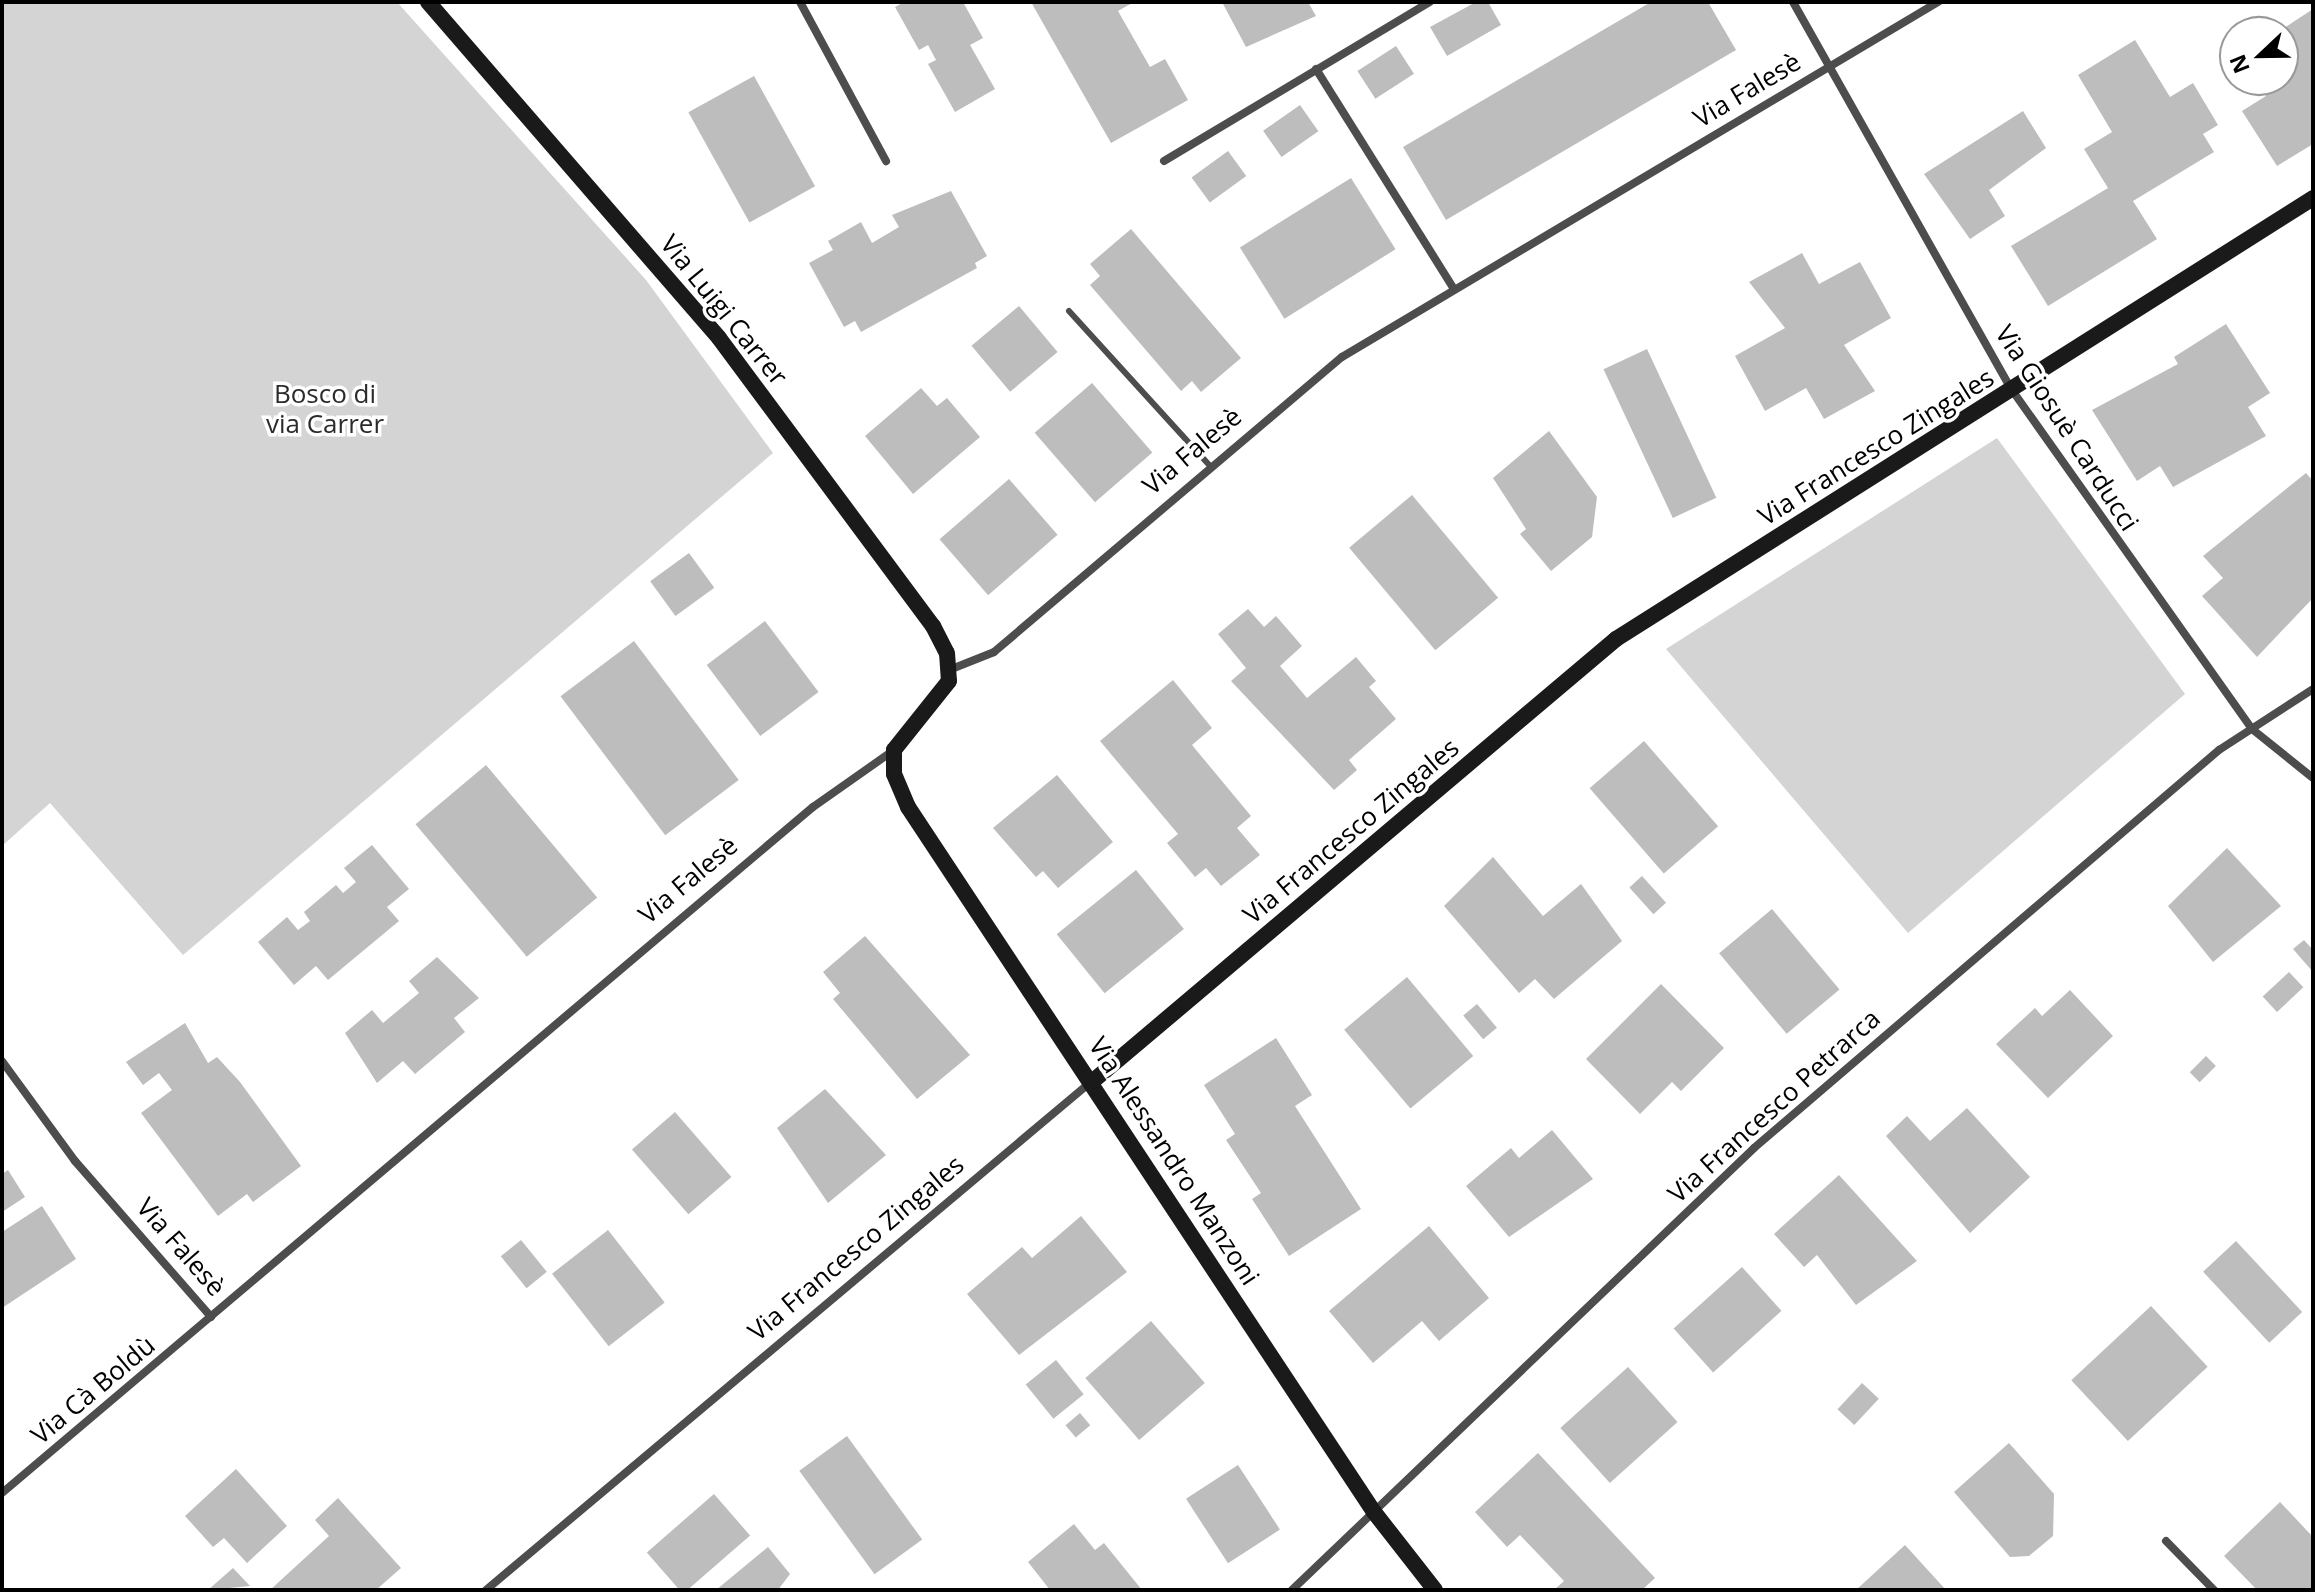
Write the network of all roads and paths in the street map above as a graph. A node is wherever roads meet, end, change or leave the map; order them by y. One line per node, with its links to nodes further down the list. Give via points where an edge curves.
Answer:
1 (428, 2): 15 (street, Via Luigi Carrer, via 719,338 933,626)
2 (800, 2): 8 (street)
3 (1430, 2): 7 (street)
4 (1793, 2): 6 (street, Via Giosuè Carducci)
5 (1938, 2): 6 (street, Via Falesè)
6 (1831, 67): 11 (street, Via Falesè); 13 (street, Via Giosuè Carducci)
7 (1316, 69): 9 (street); 11 (street)
8 (886, 161)
9 (1164, 161)
10 (2313, 198): 13 (street, Via Francesco Zingales)
11 (1454, 289): 14 (street, Via Falesè, via 1342,357)
12 (1069, 311): 14 (lane)
13 (2012, 390): 17 (street, Via Giosuè Carducci); 21 (street, Via Francesco Zingales, via 1576,668)
14 (1210, 466): 15 (street, Via Falesè, via 994,652)
15 (949, 670): 18 (street, Via Falesè, via 946,693)
16 (2313, 689): 17 (street, Via Francesco Petrarca)
17 (2252, 729): 19 (street, Via Giosuè Carducci); 24 (street, Via Francesco Petrarca, via 2196,769 1754,1148)
18 (894, 750): 21 (street, Via Alessandro Manzoni, via 894,774 908,807); 22 (street, Via Falesè, via 813,807)
19 (2313, 778)
20 (2, 1061): 22 (street, Via Falesè, via 75,1161)
21 (1093, 1081): 24 (street, Via Alessandro Manzoni); 26 (street, Via Francesco Zingales)
22 (211, 1317): 23 (street, Via Cà Boldù)
23 (2, 1493)
24 (1374, 1512): 27 (street, Via Francesco Petrarca); 28 (street, Via Alessandro Manzoni)
25 (2166, 1541): 29 (street)
26 (486, 1590)
27 (1292, 1590)
28 (1435, 1590)
29 (2214, 1590)

